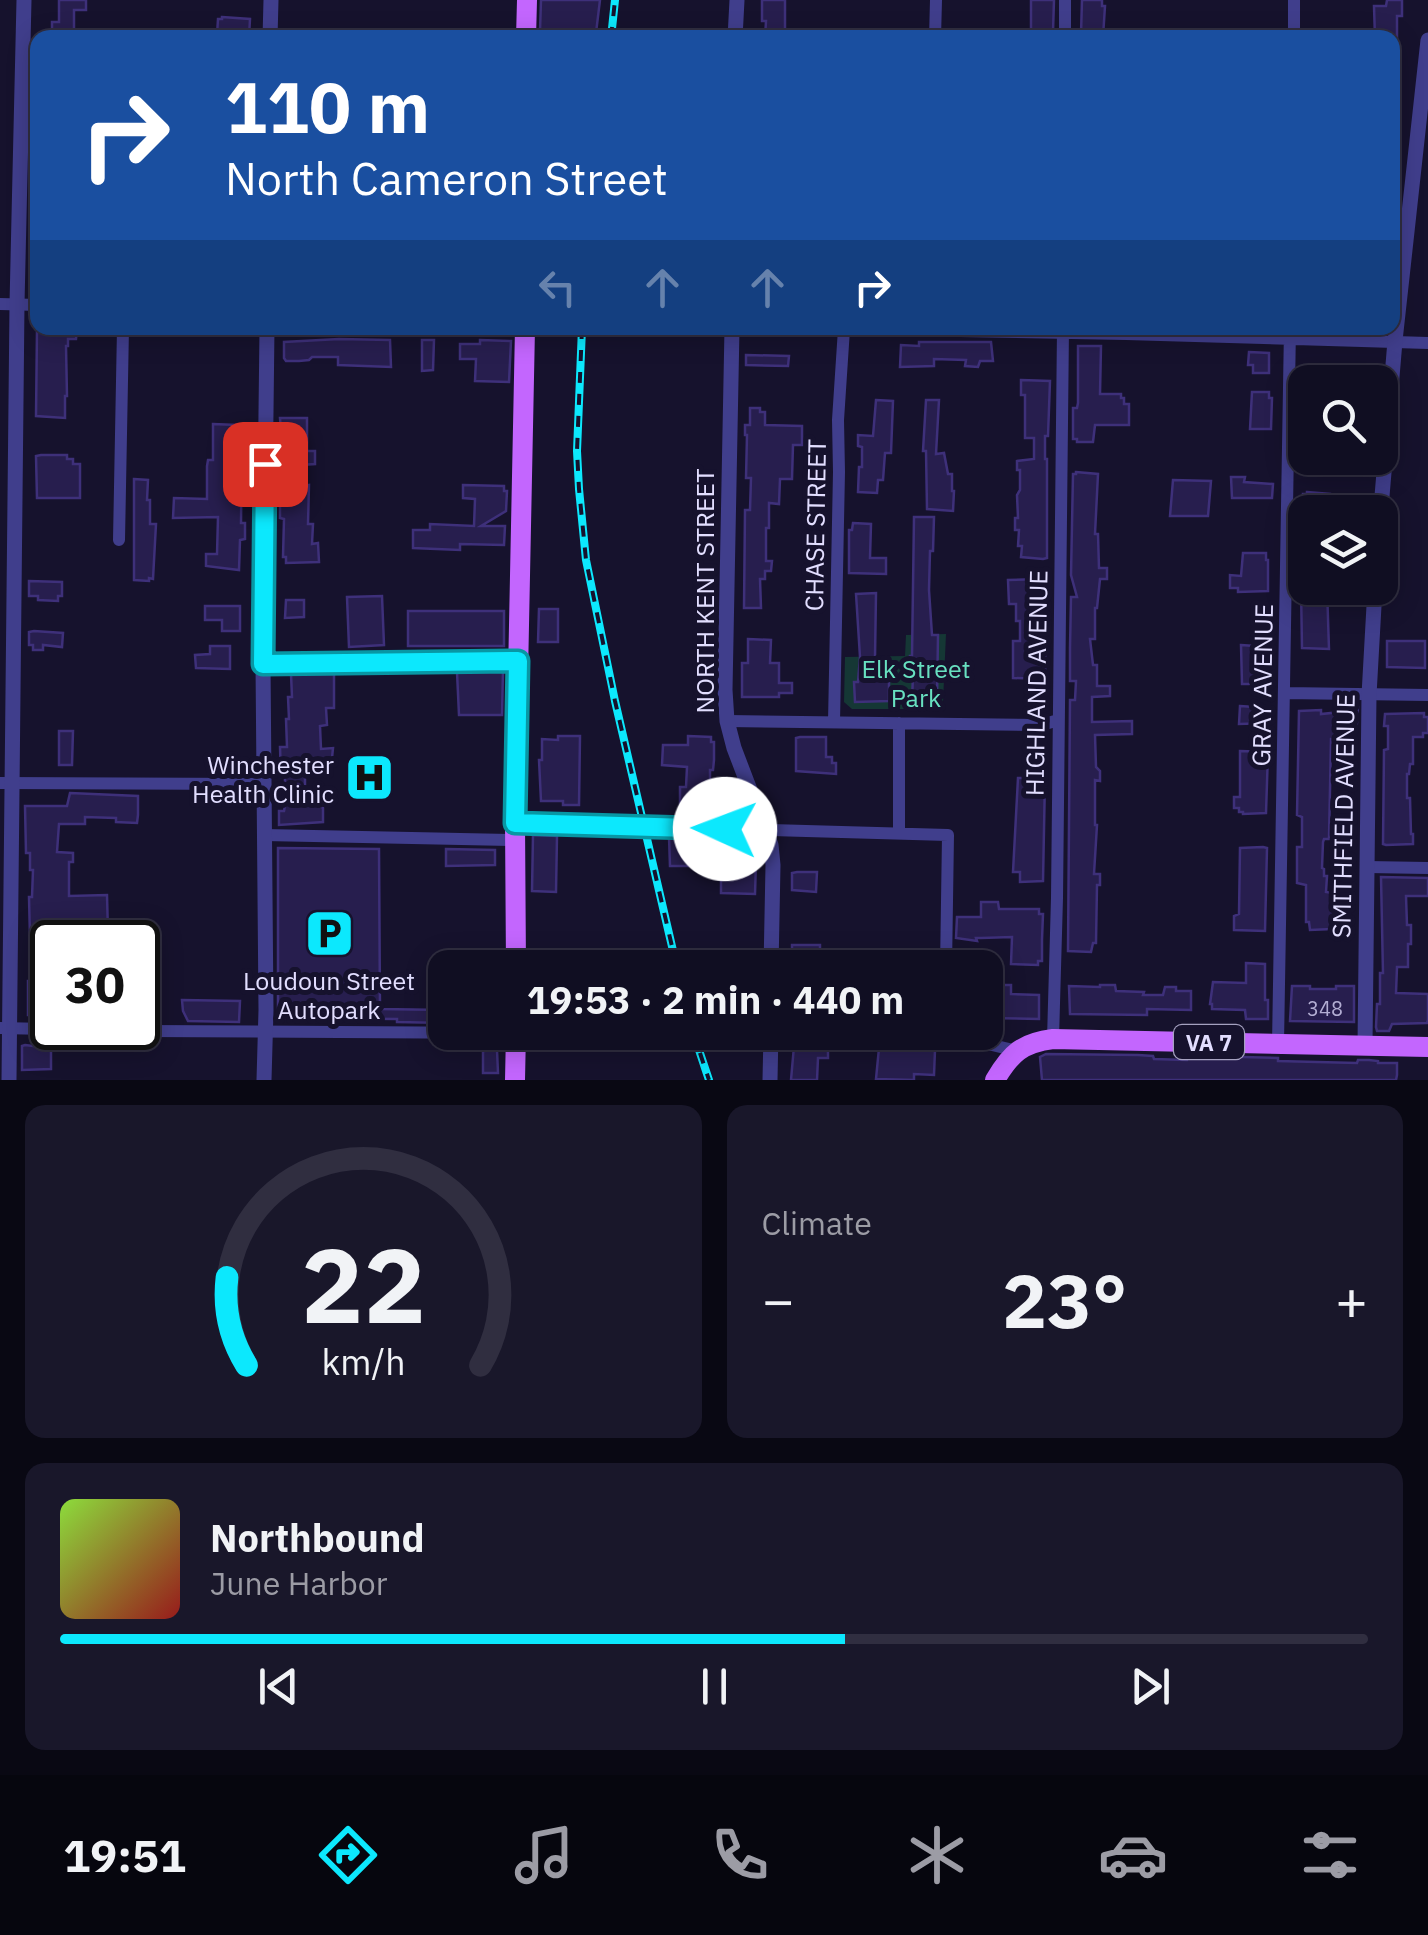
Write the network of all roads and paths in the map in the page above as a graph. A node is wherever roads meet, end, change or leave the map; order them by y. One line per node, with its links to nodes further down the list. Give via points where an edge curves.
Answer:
1 (24, 0): 16 (street)
2 (271, 0): 8 (street)
3 (526, 0): 9 (main road)
4 (737, 0): 10 (street)
5 (936, 0): 11 (street)
6 (1065, 0): 12 (street)
7 (1294, 0): 13 (street)
8 (270, 30)
9 (526, 30)
10 (736, 30)
11 (935, 30)
12 (1065, 30)
13 (1294, 30)
14 (1428, 40): 15 (street)
15 (1422, 146): 17 (street)
16 (8, 304): 41 (street)
17 (1400, 305)
18 (123, 335): 30 (street)
19 (267, 335): 33 (street)
20 (525, 335): 32 (main road)
21 (732, 335): 38 (street, NORTH KENT STREET)
22 (844, 335): 39 (street, CHASE STREET)
23 (1062, 335): 37 (street, HIGHLAND AVENUE)
24 (1290, 335): 34 (street, GRAY AVENUE)
25 (1316, 335): 27 (street)
26 (1396, 335): 27 (street)
27 (1395, 341): 28 (street); 29 (street)
28 (1428, 343)
29 (1382, 495)
30 (119, 540)
31 (1374, 605): 35 (street, SMITHFIELD AVENUE)
32 (518, 661): 33 (street); 44 (main road)
33 (263, 664): 42 (street)
34 (1285, 693): 35 (street); 56 (street, GRAY AVENUE)
35 (1369, 694): 36 (street); 47 (street, SMITHFIELD AVENUE)
36 (1428, 695)
37 (1058, 720): 40 (street); 55 (street, HIGHLAND AVENUE)
38 (728, 721): 39 (street); 43 (street, NORTH KENT STREET)
39 (834, 722): 40 (street)
40 (899, 724): 45 (street)
41 (6, 783): 42 (street); 52 (street)
42 (264, 784): 46 (street)
43 (765, 830): 44 (street); 45 (street); 50 (street, NORTH KENT STREET, via 773,865)
44 (515, 832): 46 (street); 49 (main road)
45 (899, 832): 51 (street, via 948,835)
46 (264, 835): 53 (street)
47 (1367, 867): 48 (street); 57 (street, SMITHFIELD AVENUE)
48 (1428, 868)
49 (516, 950)
50 (772, 950)
51 (946, 950)
52 (5, 1028): 53 (street); 63 (street)
53 (265, 1031): 54 (street); 64 (street)
54 (428, 1032)
55 (1053, 1039): 56 (main road, VA 7); 62 (main road, VA 7)
56 (1278, 1044): 57 (main road, VA 7)
57 (1365, 1046): 58 (main road, VA 7)
58 (1428, 1047)
59 (1003, 1048): 62 (street)
60 (517, 1050): 65 (main road)
61 (770, 1050): 66 (street)
62 (1017, 1051): 67 (main road)
63 (9, 1080)
64 (264, 1080)
65 (515, 1080)
66 (770, 1080)
67 (995, 1080)

